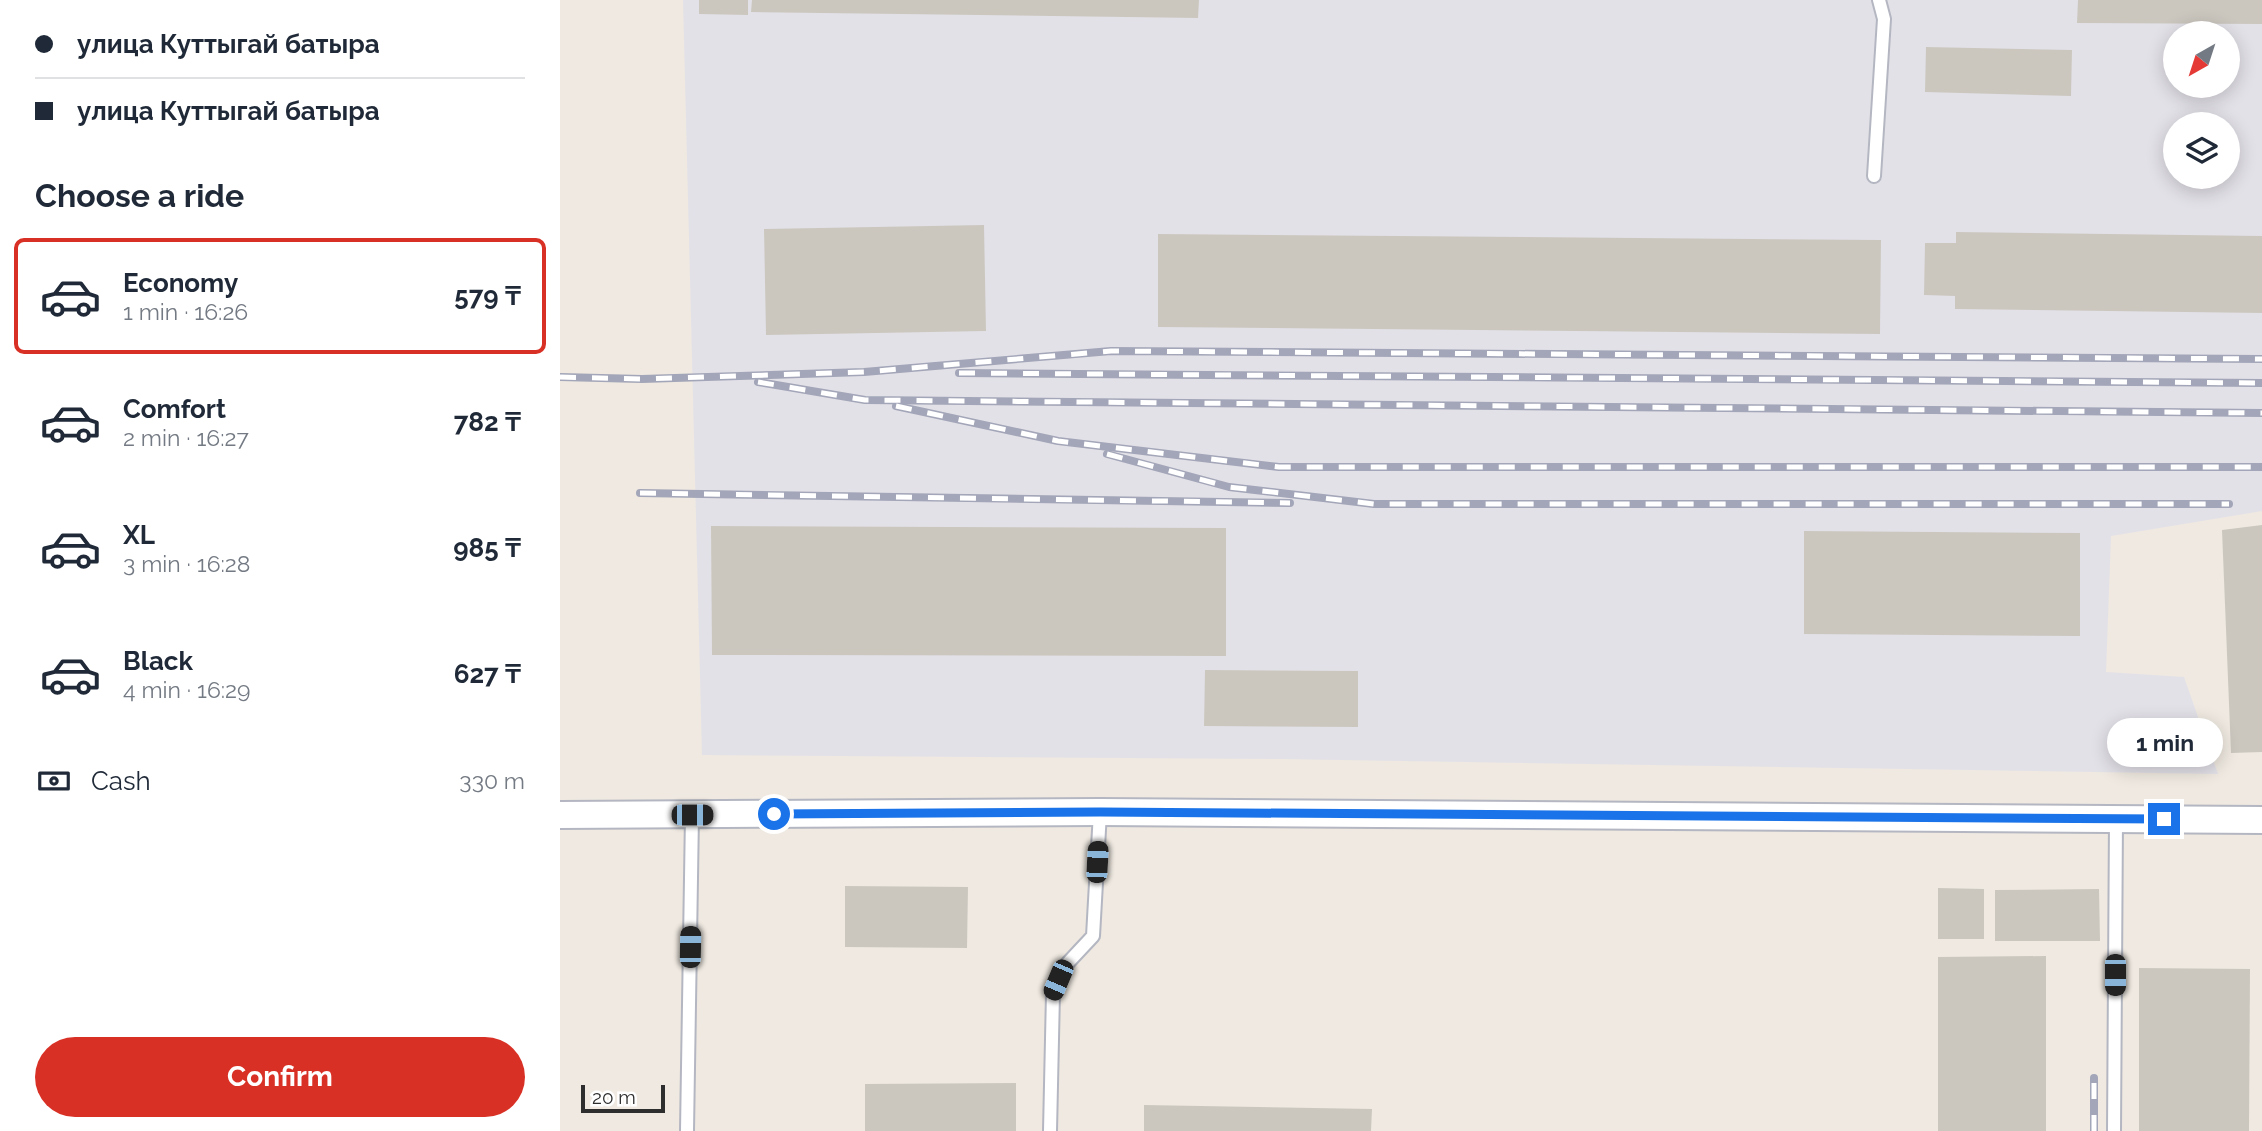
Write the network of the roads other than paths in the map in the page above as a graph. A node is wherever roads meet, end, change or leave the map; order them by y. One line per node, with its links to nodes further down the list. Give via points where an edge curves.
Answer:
1 (1879, 0): 2 (lane, via 1884,19)
2 (1874, 176)
3 (1100, 812): 5 (street); 6 (street); 9 (lane, via 1093,936 1064,967 1053,993)
4 (560, 815): 5 (street)
5 (692, 815): 8 (lane)
6 (2116, 819): 7 (street); 10 (lane)
7 (2262, 820)
8 (687, 1131)
9 (1050, 1131)
10 (2114, 1131)

